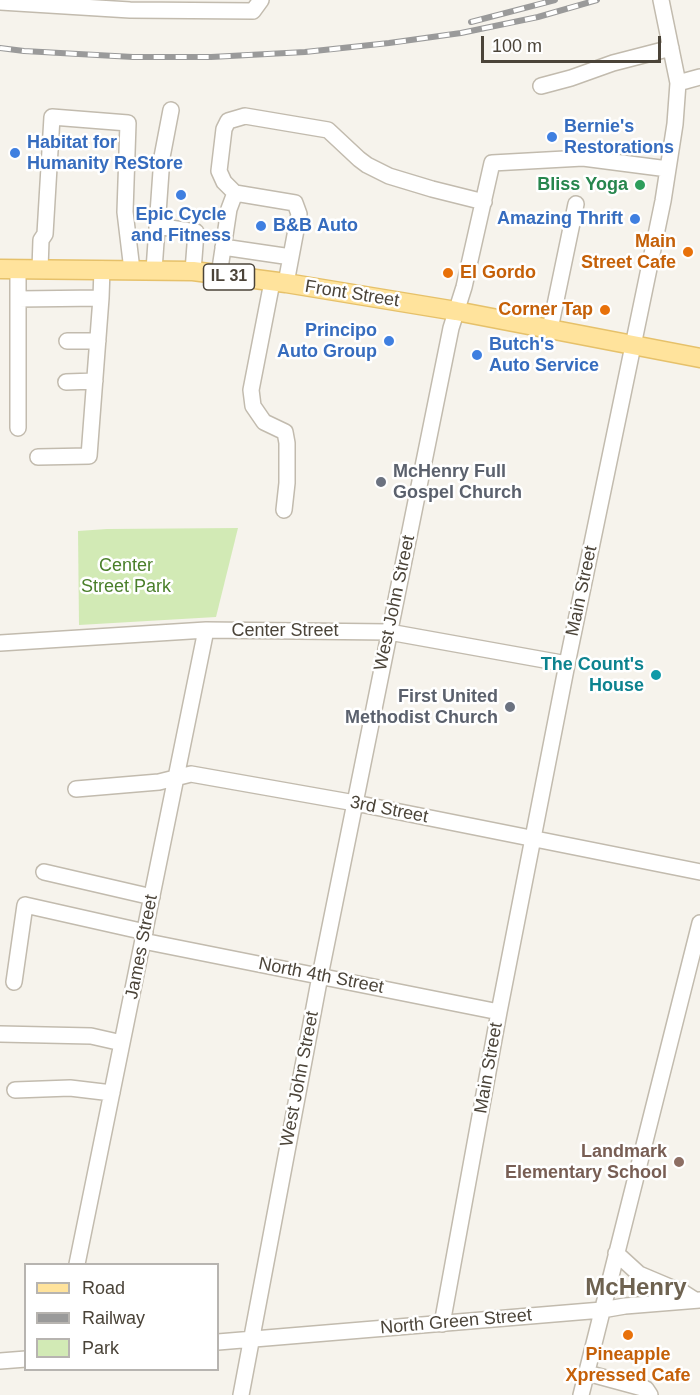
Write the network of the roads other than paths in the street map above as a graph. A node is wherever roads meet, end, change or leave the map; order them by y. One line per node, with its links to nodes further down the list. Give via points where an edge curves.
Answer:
1 (261, 0): 3 (street, via 253,11 130,10)
2 (661, 0): 4 (street, Main Street)
3 (0, 2)
4 (671, 48): 6 (street, Main Street); 7 (street)
5 (700, 77): 6 (street)
6 (678, 83): 9 (street, Main Street)
7 (541, 86)
8 (171, 110): 13 (street, via 162,157)
9 (668, 169): 11 (street, West John Street, via 583,158 492,163); 30 (street, Main Street)
10 (235, 193): 11 (street, via 224,183 219,171 228,121 245,116 328,130 359,159 389,176); 14 (street); 15 (street, via 296,203 299,214)
11 (484, 202): 26 (street, West John Street)
12 (576, 204): 27 (street)
13 (158, 226): 20 (street); 21 (street, via 196,232)
14 (223, 247): 15 (street); 22 (street)
15 (291, 257): 23 (street)
16 (9, 269): 17 (main road, Front Street / IL 31); 25 (street)
17 (40, 269): 18 (main road, Front Street / IL 31); 19 (street, via 52,117 128,123 125,212)
18 (102, 269): 19 (main road, Front Street / IL 31); 24 (street)
19 (132, 270): 20 (main road, Front Street / IL 31)
20 (154, 270): 21 (main road, Front Street / IL 31)
21 (193, 271): 22 (main road, Front Street / IL 31)
22 (219, 275): 23 (main road, Front Street / IL 31)
23 (279, 282): 26 (main road, Front Street / IL 31); 36 (street, via 251,390 253,406 264,422 285,432)
24 (101, 298): 25 (street); 29 (street)
25 (18, 299): 34 (street)
26 (456, 311): 27 (main road, Front Street / IL 31); 38 (street, West John Street)
27 (549, 329): 30 (main road, Front Street / IL 31)
28 (68, 341): 29 (street)
29 (98, 341): 32 (street)
30 (633, 345): 31 (main road, Front Street / IL 31); 40 (street, Main Street)
31 (700, 358)
32 (95, 381): 33 (street); 35 (street, via 89,456)
33 (66, 382)
34 (18, 428)
35 (38, 457)
36 (284, 510)
37 (206, 630): 38 (street, Center Street); 39 (street, Center Street); 41 (street, James Street)
38 (389, 632): 40 (street, Center Street); 43 (street, West John Street)
39 (0, 643)
40 (567, 664): 44 (street, Main Street)
41 (176, 777): 42 (street, 3rd Street); 43 (street, 3rd Street, via 191,774); 47 (street, James Street)
42 (76, 789)
43 (355, 803): 44 (street, 3rd Street); 50 (street, West John Street)
44 (533, 839): 46 (street, 3rd Street); 52 (street, Main Street)
45 (44, 872): 47 (street)
46 (700, 872)
47 (152, 897): 49 (street, James Street)
48 (700, 923): 57 (street)
49 (144, 936): 50 (street, North 4th Street); 51 (street, North 4th Street, via 25,904); 54 (street, James Street)
50 (320, 976): 52 (street, North 4th Street); 62 (street, West John Street)
51 (14, 982)
52 (499, 1012): 61 (street, Main Street)
53 (0, 1034): 54 (street, via 92,1036)
54 (122, 1043): 56 (street, James Street)
55 (15, 1090): 56 (street, via 70,1088)
56 (112, 1093): 58 (street, James Street)
57 (616, 1253): 59 (street, North Green Street, via 639,1274); 60 (street)
58 (77, 1263)
59 (697, 1300): 60 (street, North Green Street)
60 (602, 1310): 61 (street, North Green Street); 66 (street)
61 (442, 1324): 62 (street, North Green Street)
62 (251, 1340): 63 (street, North Green Street); 67 (street, West John Street)
63 (219, 1342)
64 (24, 1359): 65 (street)
65 (0, 1361)
66 (586, 1373): 68 (street); 69 (street, via 646,1389)
67 (241, 1395)
68 (581, 1395)
69 (650, 1395)

